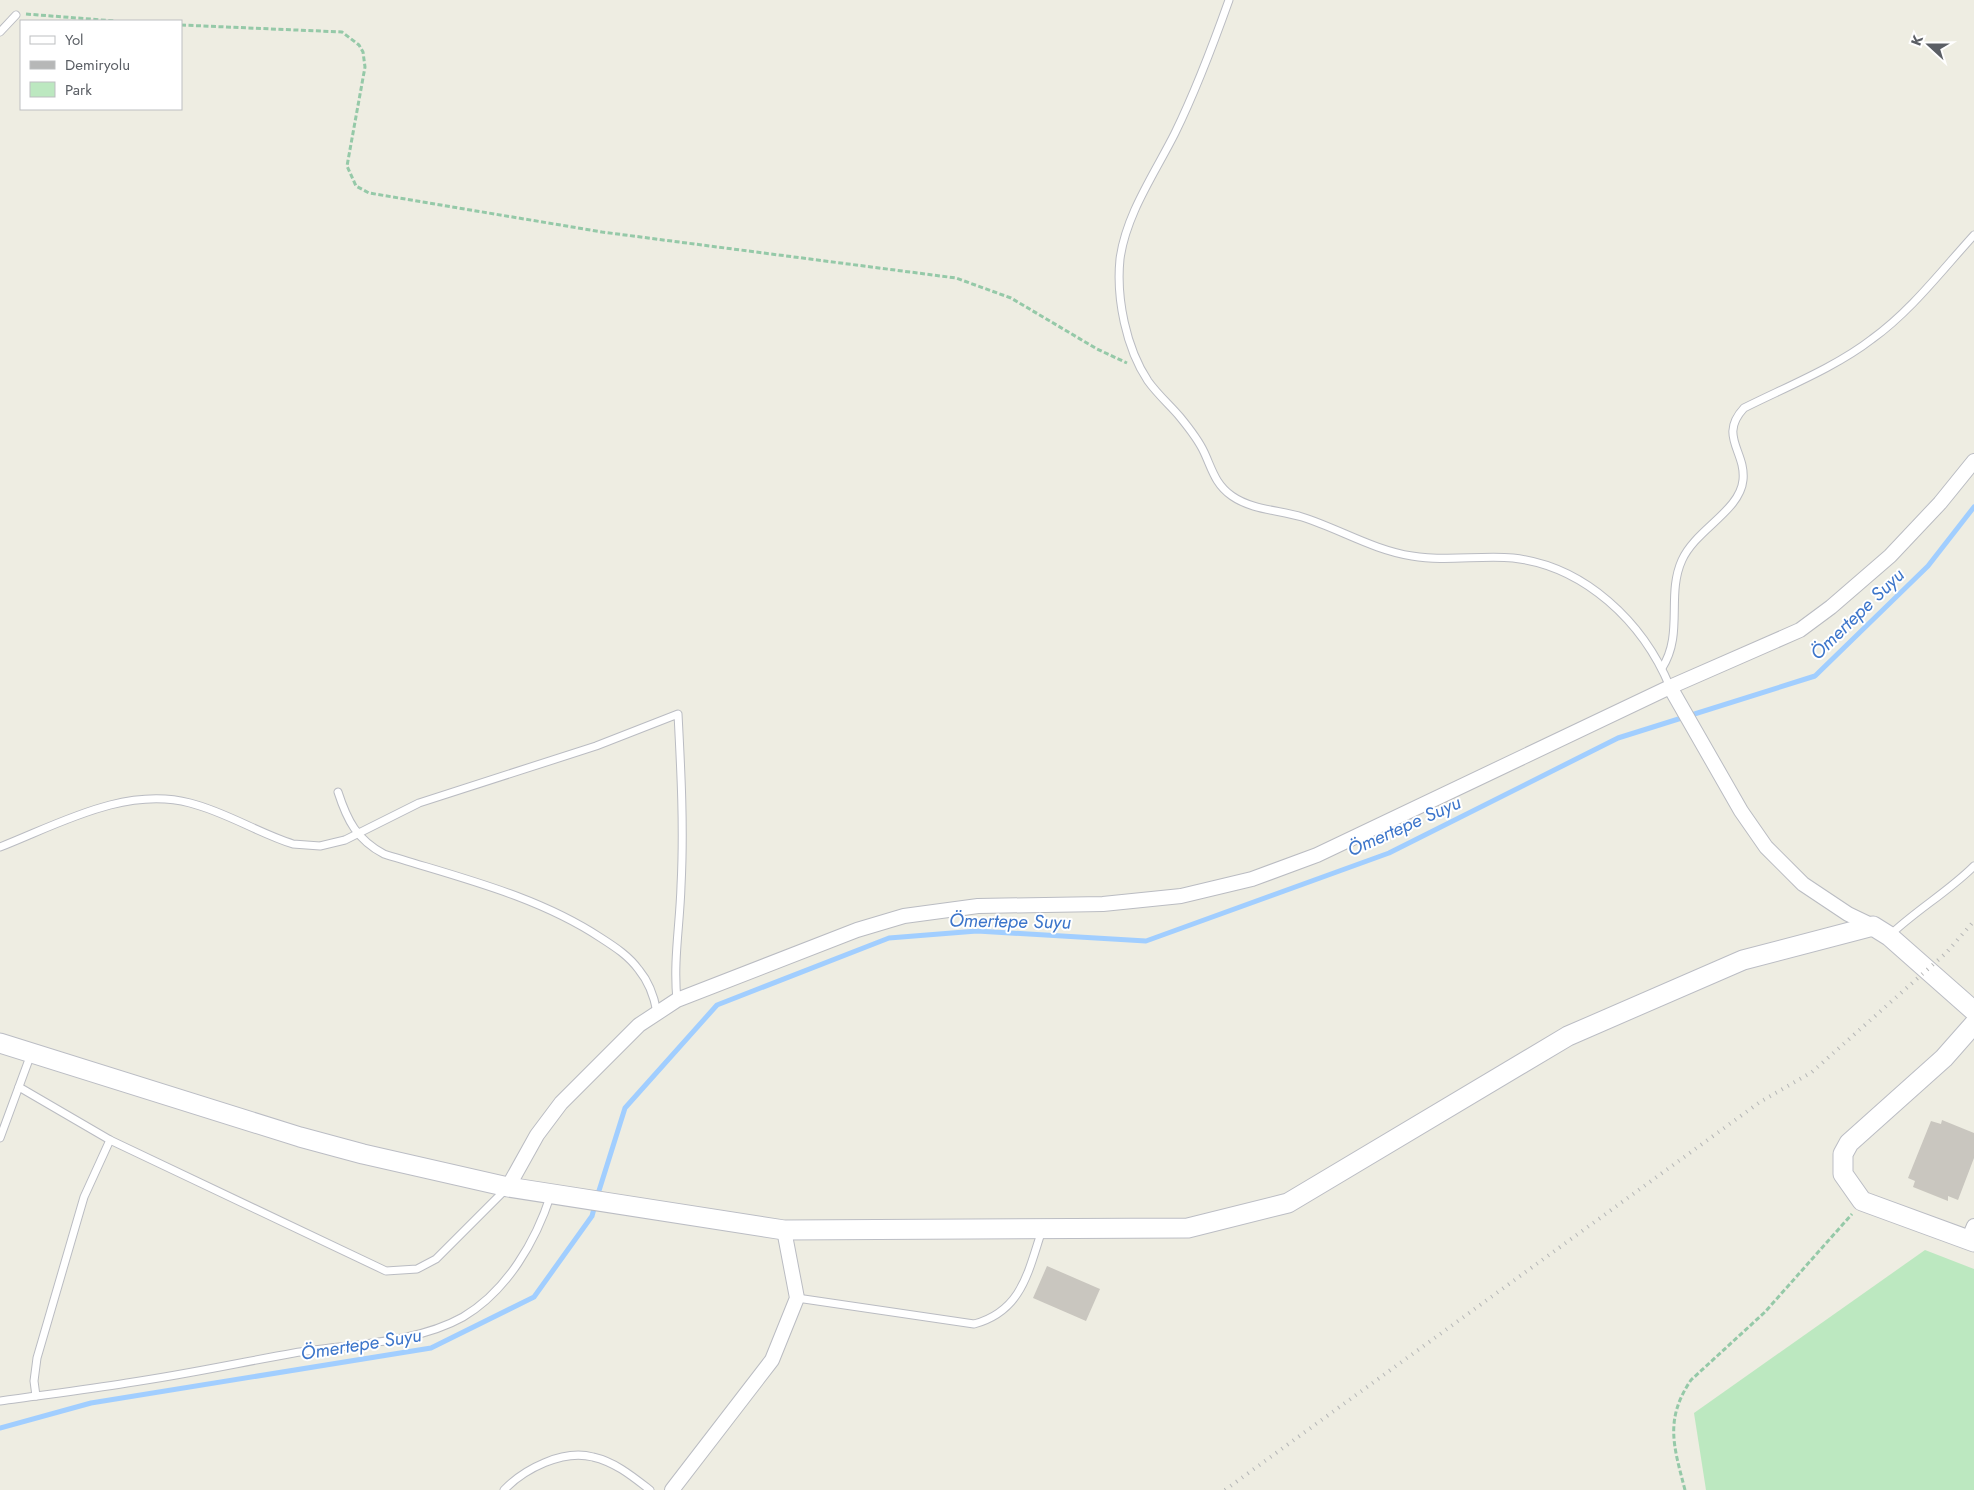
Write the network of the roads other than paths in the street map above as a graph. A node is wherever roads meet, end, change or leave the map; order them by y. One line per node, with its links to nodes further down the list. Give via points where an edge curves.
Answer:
1 (1229, 0): 6 (lane, via 1192,95 1134,211 1120,257 1119,291 1129,339 1139,366 1155,391 1198,440 1214,478 1240,501 1302,517 1388,551 1434,559 1513,558 1560,571 1590,587 1617,608 1641,634)
2 (16, 15): 3 (lane)
3 (0, 32)
4 (1974, 235): 6 (lane, via 1874,338 1837,362 1744,408 1738,414 1732,434 1743,469 1742,487 1735,502 1696,538 1681,561 1675,586 1673,645)
5 (1974, 461): 7 (street, via 1916,530 1831,607 1800,630)
6 (1662, 668): 7 (lane)
7 (1670, 687): 12 (street, via 1741,811 1766,848 1824,900); 14 (street, via 1348,841 1252,879 1181,896 1142,901 978,906 904,916 857,930)
8 (338, 792): 9 (lane, via 346,818)
9 (357, 834): 10 (lane, via 320,846 293,844 192,803 160,799 89,811); 14 (lane, via 419,803 596,746 678,714 683,810 675,956); 16 (lane, via 384,854 514,895 588,930 623,953 639,970 651,990)
10 (0, 847)
11 (1974, 866): 13 (lane)
12 (1873, 926): 13 (street); 25 (street, via 1743,960 1568,1036 1288,1203 1188,1228)
13 (1889, 936): 15 (street)
14 (676, 1000): 16 (street)
15 (1974, 1011)
16 (657, 1012): 23 (street, via 638,1025 560,1104 537,1135)
17 (1974, 1024): 27 (street, via 1944,1058 1849,1143 1843,1154 1843,1174 1862,1201)
18 (0, 1043): 19 (street)
19 (31, 1054): 20 (lane); 23 (street, via 300,1137)
20 (19, 1087): 21 (lane); 22 (lane)
21 (0, 1138)
22 (110, 1140): 23 (lane, via 386,1271 416,1269 436,1259); 29 (lane, via 84,1197 45,1330 35,1370)
23 (508, 1187): 24 (street)
24 (555, 1194): 26 (street); 29 (lane, via 538,1229 506,1278 476,1308 444,1326 403,1337)
25 (1043, 1228): 26 (street); 28 (lane, via 1020,1291 1004,1310 985,1321 974,1324)
26 (784, 1230): 28 (street)
27 (1972, 1236)
28 (797, 1298): 33 (street, via 772,1360)
29 (36, 1396): 30 (lane)
30 (0, 1401)
31 (504, 1490): 32 (lane, via 522,1474 544,1464 590,1456 619,1467)
32 (650, 1490)
33 (672, 1490)

